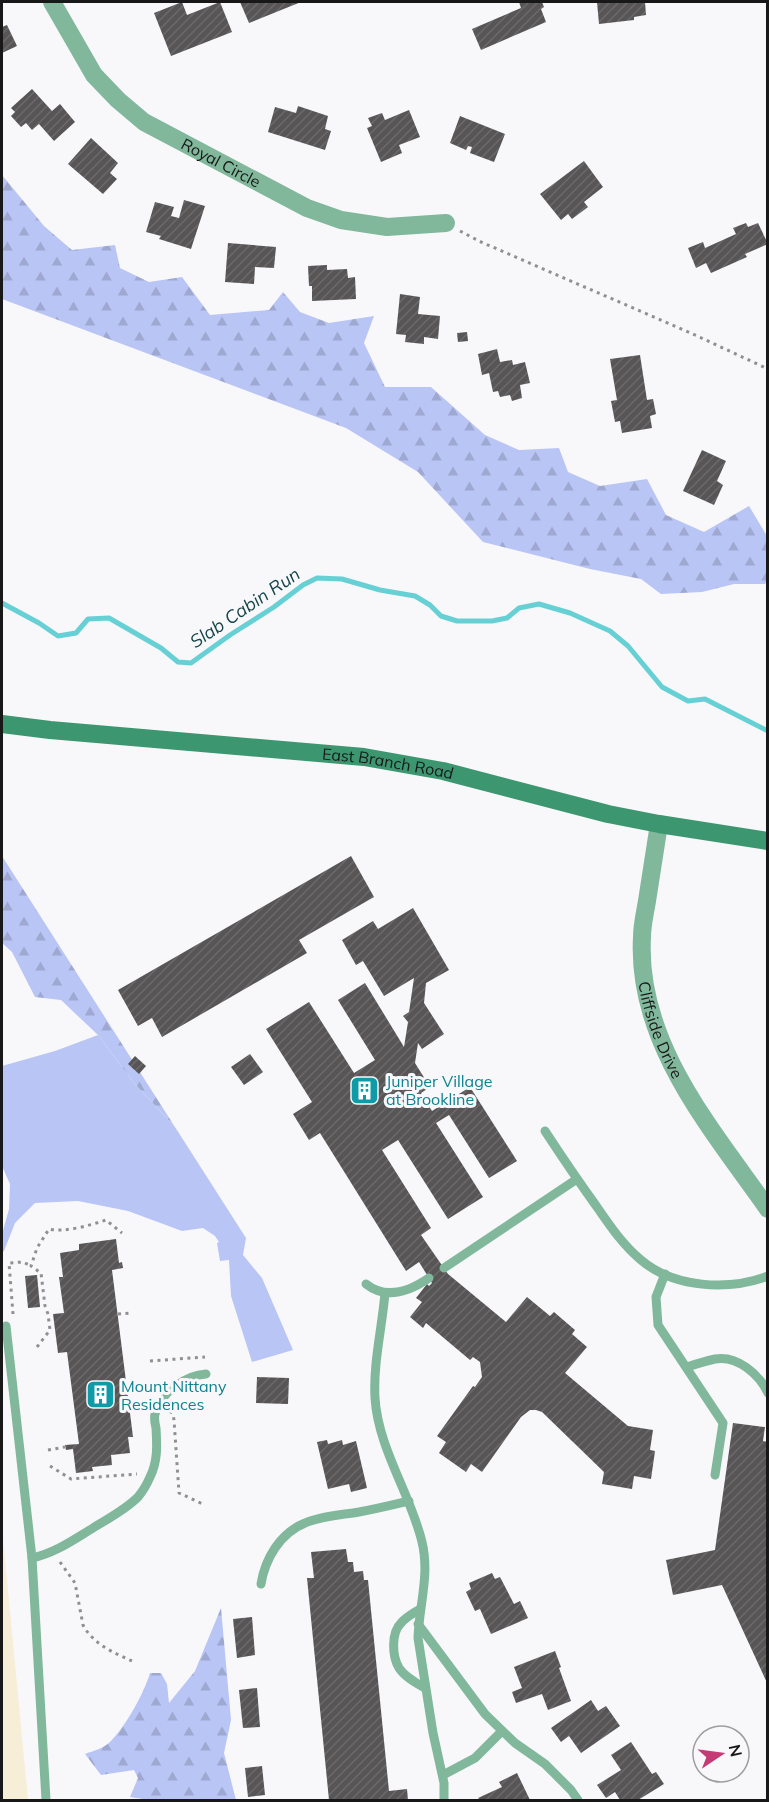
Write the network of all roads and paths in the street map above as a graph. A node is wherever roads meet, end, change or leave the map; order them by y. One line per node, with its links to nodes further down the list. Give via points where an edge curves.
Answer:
1 (52, 2): 2 (street, Royal Circle, via 94,75 144,122 307,208 341,220 387,227)
2 (446, 223): 3 (path)
3 (768, 369)
4 (2, 724): 5 (main road, East Branch Road, via 364,757 443,771)
5 (659, 824): 6 (main road, East Branch Road); 9 (street, Cliffside Drive, via 642,936 647,999 675,1070)
6 (768, 841)
7 (545, 1131): 8 (lane)
8 (577, 1179): 12 (lane); 13 (lane, via 620,1239 641,1260)
9 (768, 1209)
10 (122, 1233): 11 (path, via 106,1220 56,1231 49,1229)
11 (31, 1266): 20 (path, via 41,1273); 22 (path, via 9,1263 13,1315)
12 (444, 1268)
13 (665, 1274): 14 (lane, via 712,1286); 26 (lane, via 656,1297 658,1325)
14 (768, 1276)
15 (429, 1278): 17 (lane, via 412,1288)
16 (366, 1284): 17 (lane)
17 (385, 1293): 35 (lane, via 375,1399 384,1439)
18 (132, 1313): 19 (path)
19 (118, 1314)
20 (49, 1324): 21 (path); 23 (path, via 50,1330)
21 (54, 1324)
22 (6, 1326): 37 (lane)
23 (37, 1347)
24 (205, 1357): 25 (path)
25 (150, 1360)
26 (687, 1367): 28 (lane, via 729,1359 756,1374); 34 (lane, via 723,1423)
27 (206, 1374): 37 (lane, via 191,1376 161,1402 155,1414 156,1458 139,1496 60,1549)
28 (768, 1393)
29 (168, 1408): 36 (path, via 173,1414 179,1493)
30 (65, 1448): 31 (path)
31 (48, 1450)
32 (50, 1466): 33 (path, via 71,1479)
33 (140, 1474)
34 (715, 1475)
35 (409, 1501): 39 (lane, via 303,1523 270,1554); 40 (lane, via 425,1559)
36 (205, 1505)
37 (32, 1558): 46 (lane)
38 (58, 1560): 42 (path, via 75,1583 86,1631 109,1650)
39 (261, 1584)
40 (420, 1609): 41 (lane); 43 (lane, via 401,1622 394,1641 399,1668)
41 (418, 1624): 43 (lane); 44 (lane)
42 (132, 1661)
43 (425, 1688): 45 (lane)
44 (502, 1731): 45 (lane, via 475,1758); 48 (lane, via 545,1764)
45 (443, 1775): 47 (lane)
46 (46, 1800)
47 (444, 1800)
48 (578, 1800)

